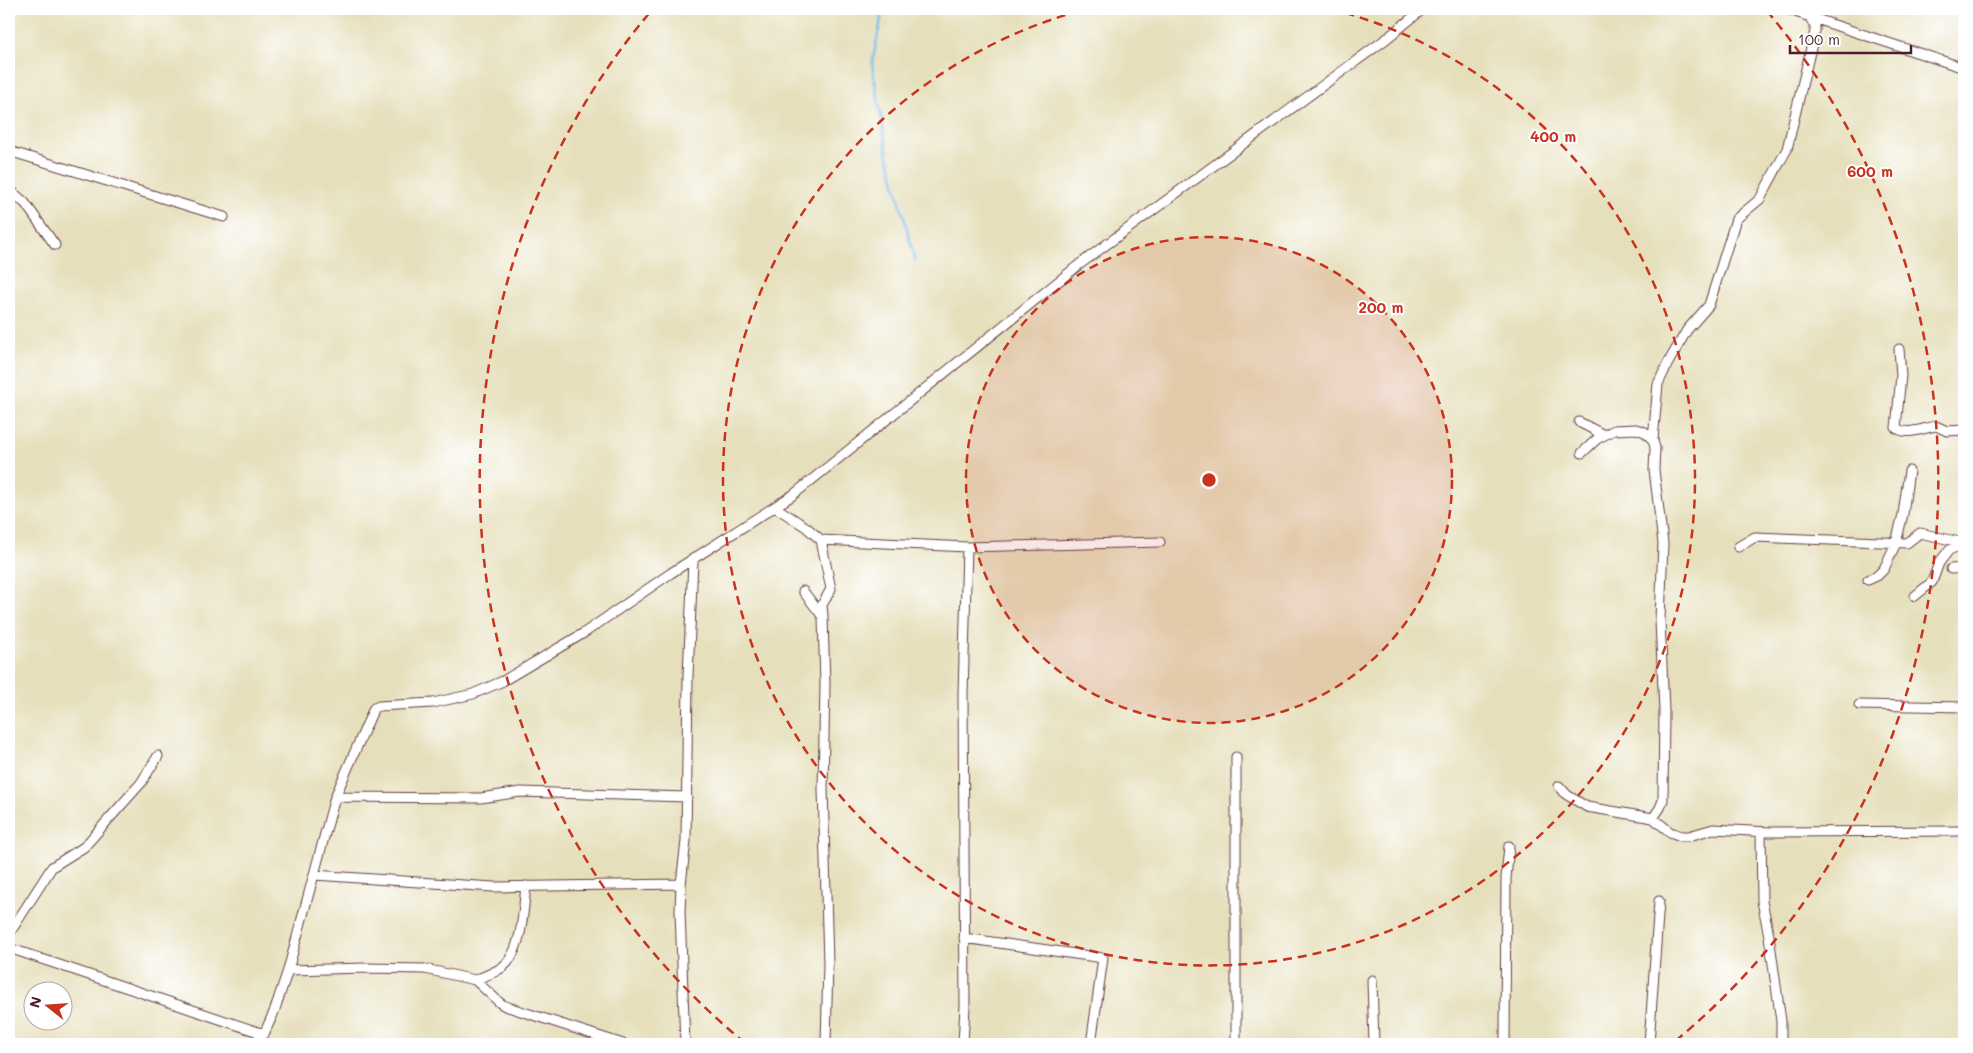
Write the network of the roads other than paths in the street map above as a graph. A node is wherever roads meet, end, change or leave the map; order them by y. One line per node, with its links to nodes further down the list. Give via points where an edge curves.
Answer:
1 (1423, 9): 16 (street, via 1080,264)
2 (1786, 9): 3 (street)
3 (1809, 16): 4 (street); 13 (street, via 1815,31 1786,149 1760,199 1736,219 1709,304 1686,330 1658,384)
4 (1964, 68)
5 (9, 151): 7 (street)
6 (9, 189): 8 (street, via 25,204)
7 (224, 216)
8 (55, 245)
9 (1899, 349): 11 (street, via 1901,375 1896,428 1910,432 1936,426 1947,431)
10 (1579, 422): 12 (street)
11 (1964, 430)
12 (1604, 435): 13 (street, via 1614,430 1636,429); 14 (street)
13 (1653, 440): 37 (street, via 1663,543 1660,645 1664,711 1662,800)
14 (1582, 453)
15 (1909, 472): 19 (street)
16 (776, 507): 17 (street); 23 (street)
17 (821, 540): 21 (street); 29 (street, via 831,589 822,605)
18 (1160, 542): 21 (street)
19 (1896, 543): 20 (street, via 1907,543 1920,533); 22 (street, via 1755,538); 26 (street, via 1884,569)
20 (1964, 544): 28 (street, via 1949,550 1939,563 1932,582)
21 (967, 547): 46 (street, via 963,694)
22 (1738, 547)
23 (693, 561): 35 (street, via 584,633 503,681 473,694 433,703 374,708); 36 (street)
24 (1964, 568): 25 (street)
25 (1951, 569)
26 (1868, 580)
27 (803, 591): 29 (street)
28 (1915, 596)
29 (823, 617): 55 (street, via 828,963)
30 (1859, 705): 31 (street)
31 (1964, 707)
32 (158, 756): 45 (street, via 136,789 84,847 52,867)
33 (1236, 757): 58 (street)
34 (1559, 786): 37 (street, via 1587,807)
35 (336, 797): 36 (street, via 481,798 520,792); 41 (street)
36 (687, 797): 42 (street)
37 (1653, 818): 39 (street, via 1670,832 1681,836 1713,829)
38 (1964, 831): 39 (street)
39 (1761, 832): 62 (street, via 1762,901 1781,1022)
40 (1510, 846): 60 (street, via 1506,878)
41 (314, 875): 43 (street, via 493,887); 48 (street)
42 (681, 884): 43 (street); 54 (street)
43 (526, 886): 49 (street, via 515,948 496,972)
44 (1659, 902): 61 (street)
45 (9, 934)
46 (964, 938): 56 (street); 57 (street, via 1103,958)
47 (9, 948): 51 (street)
48 (288, 970): 49 (street, via 425,969); 51 (street)
49 (475, 980): 53 (street, via 505,1006)
50 (1372, 980): 59 (street)
51 (264, 1034): 52 (street)
52 (253, 1044)
53 (624, 1044)
54 (685, 1044)
55 (826, 1044)
56 (963, 1044)
57 (1091, 1044)
58 (1236, 1044)
59 (1374, 1044)
60 (1505, 1044)
61 (1649, 1044)
62 (1780, 1044)

